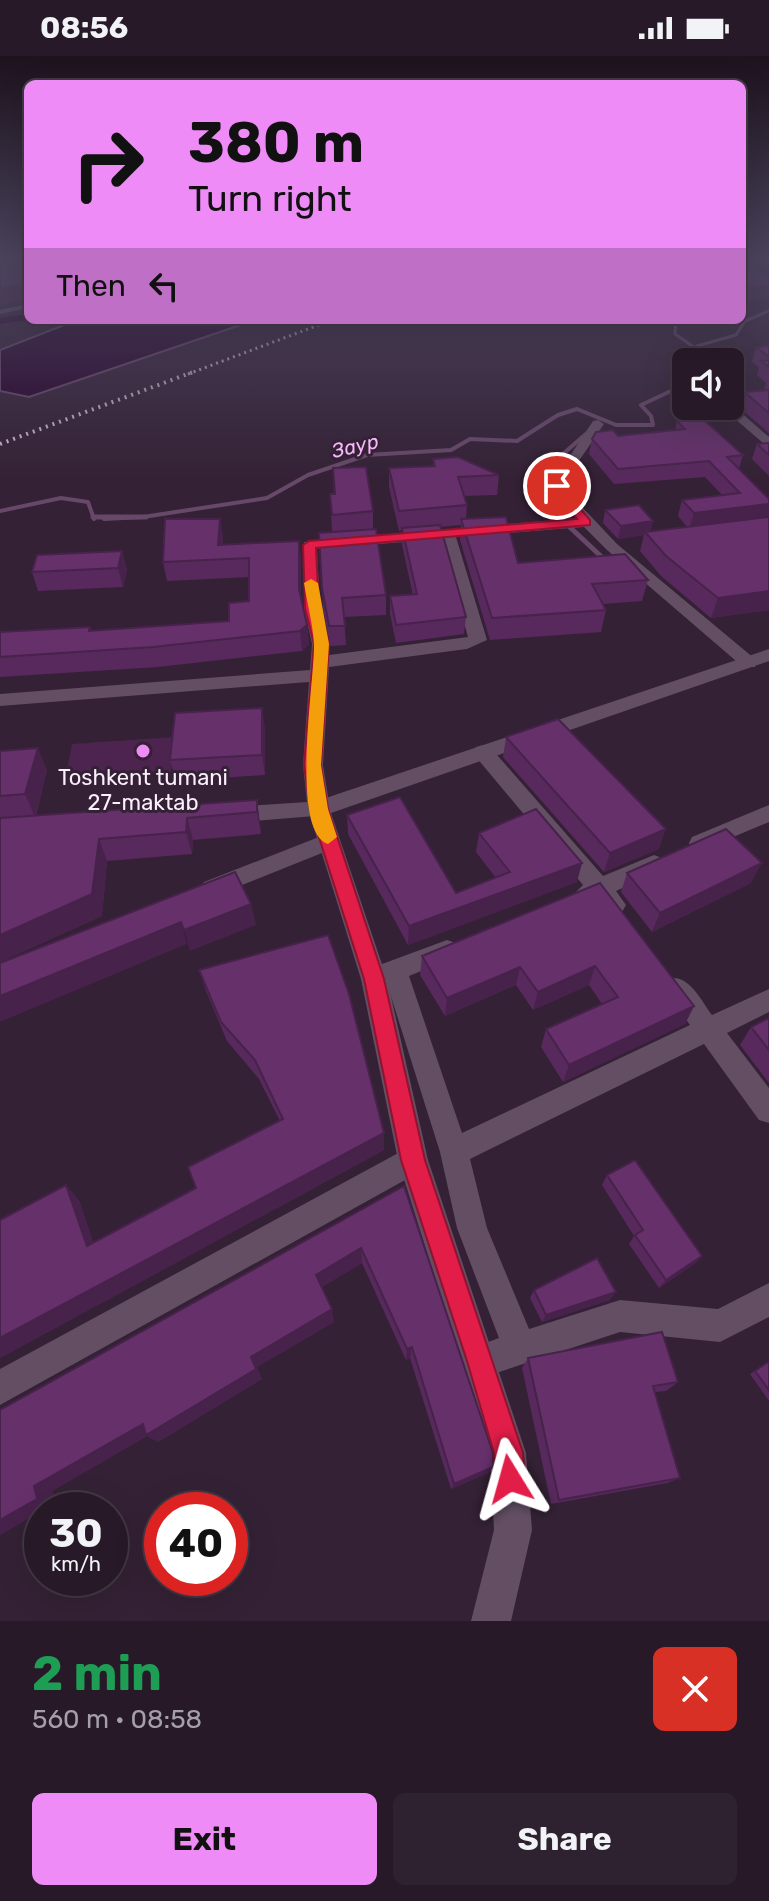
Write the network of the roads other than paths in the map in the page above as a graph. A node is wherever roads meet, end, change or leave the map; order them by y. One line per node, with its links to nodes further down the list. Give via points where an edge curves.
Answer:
1 (742, 420): 3 (street)
2 (598, 424): 4 (street, via 557,486)
3 (769, 444)
4 (585, 522): 5 (street); 6 (street)
5 (447, 534): 7 (street, via 309,545); 7 (street, via 478,640)
6 (759, 659): 9 (street)
7 (320, 669): 8 (street); 10 (street, via 313,765)
8 (0, 700)
9 (483, 752): 10 (street); 14 (street)
10 (319, 809): 12 (street); 13 (street)
11 (769, 813): 14 (street)
12 (207, 816)
13 (329, 841): 15 (street); 20 (street)
14 (599, 888): 16 (street); 17 (street)
15 (186, 899)
16 (571, 899)
17 (632, 930)
18 (474, 939): 20 (street)
19 (661, 967): 22 (street)
20 (385, 975): 24 (street); 25 (street)
21 (769, 1000): 22 (street)
22 (708, 1029): 23 (street); 24 (street)
23 (769, 1110)
24 (454, 1152): 27 (street, via 472,1228)
25 (413, 1160): 28 (street); 29 (street)
26 (769, 1299): 27 (street, via 720,1326 620,1316)
27 (520, 1349): 28 (street)
28 (481, 1361): 30 (street, via 508,1453 513,1530)
29 (0, 1388)
30 (491, 1621)

